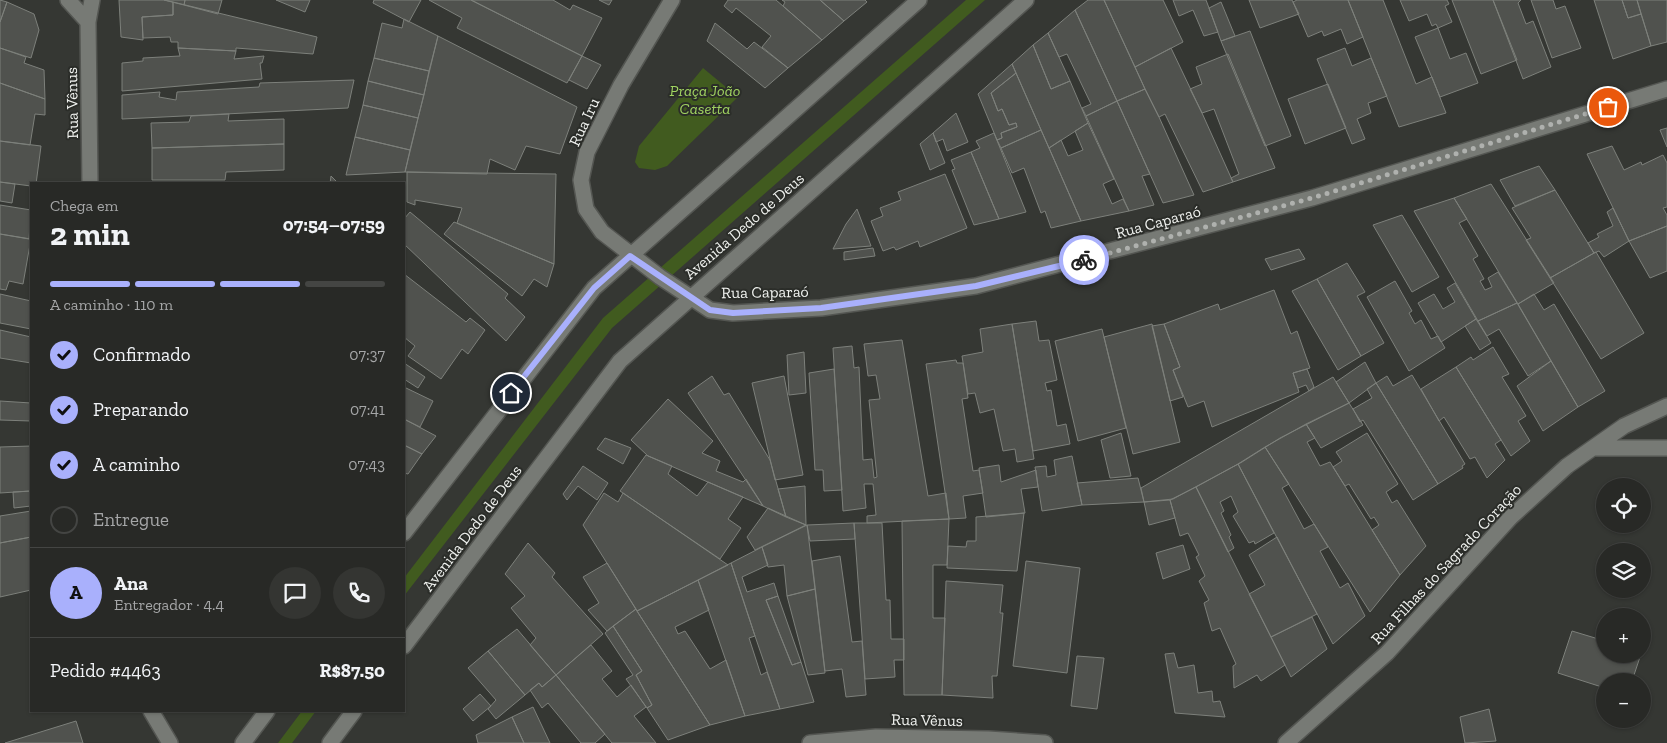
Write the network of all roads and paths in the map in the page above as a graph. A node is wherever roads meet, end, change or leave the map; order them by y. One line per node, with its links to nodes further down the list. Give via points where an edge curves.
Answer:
1 (68, 0): 6 (street)
2 (92, 0): 6 (street, Rua Vênus)
3 (672, 0): 9 (street, Rua Iru, via 621,85 587,152 581,180 586,209 602,232)
4 (919, 0): 9 (street)
5 (1026, 0): 10 (street, Avenida Dedo de Deus)
6 (88, 22): 8 (street, Rua Vênus)
7 (1667, 89): 10 (street, Rua Caparaó, via 1312,198 976,286 821,308 762,312 710,310)
8 (90, 182)
9 (630, 256): 10 (street, Rua Caparaó); 14 (street, via 594,288)
10 (689, 298): 15 (street, Avenida Dedo de Deus, via 620,361)
11 (1667, 406): 12 (street, Rua Filhas do Sagrado Coração, via 1624,426)
12 (1594, 448): 13 (street); 24 (street, Rua Filhas do Sagrado Coração, via 1567,466 1511,517 1387,653)
13 (1667, 448)
14 (405, 532)
15 (405, 645)
16 (152, 712): 19 (street)
17 (266, 712): 20 (street)
18 (353, 712): 21 (street)
19 (170, 743)
20 (243, 743)
21 (330, 743)
22 (810, 743): 23 (street, Rua Vênus, via 876,737)
23 (1045, 743)
24 (1286, 743)

